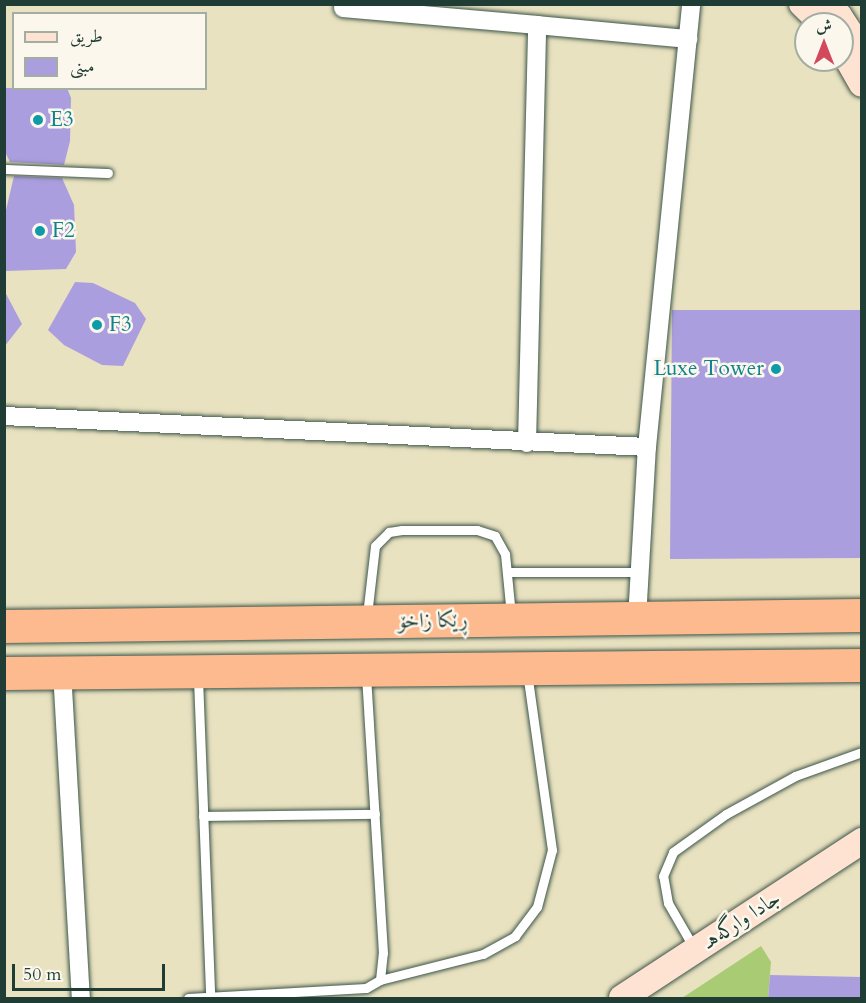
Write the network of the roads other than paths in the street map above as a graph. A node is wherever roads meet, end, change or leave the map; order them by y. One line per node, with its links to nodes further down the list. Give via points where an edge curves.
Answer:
1 (691, 4): 5 (street)
2 (826, 4): 6 (street, via 839,16)
3 (343, 8): 4 (street)
4 (537, 26): 5 (street); 10 (street)
5 (688, 39): 11 (street)
6 (861, 51)
7 (4, 169): 8 (lane)
8 (108, 173)
9 (4, 416): 10 (street)
10 (527, 443): 11 (street)
11 (647, 447): 13 (street)
12 (508, 572): 13 (lane); 17 (lane); 18 (lane, via 501,542 486,531 389,532 375,546 371,558)
13 (640, 572): 15 (street)
14 (857, 613): 15 (highway, ڕێکا زاخۆ)
15 (637, 620): 17 (highway, ڕێکا زاخۆ)
16 (424, 621): 17 (highway, ڕێکا زاخۆ); 18 (highway, ڕێکا زاخۆ); 22 (highway, via 440,630 444,648 435,663)
17 (505, 621): 23 (highway, via 492,625 484,640 488,656)
18 (366, 622): 19 (highway, ڕێکا زاخۆ)
19 (4, 626)
20 (861, 665): 23 (highway)
21 (366, 667): 22 (highway); 24 (highway); 28 (lane)
22 (426, 667): 23 (highway)
23 (513, 667): 32 (lane, via 552,850 537,907 515,936 483,954)
24 (198, 669): 25 (highway); 29 (lane)
25 (62, 671): 26 (highway); 34 (street)
26 (4, 673)
27 (861, 752): 31 (lane, via 795,776 726,814 673,852 663,876 668,903)
28 (375, 814): 29 (lane); 32 (lane, via 383,952)
29 (203, 816): 33 (lane)
30 (861, 841): 31 (street, جادا وارگه‌هـ)
31 (695, 951): 36 (street, جادا وارگه‌هـ)
32 (380, 981): 33 (lane, via 366,988)
33 (210, 997): 35 (lane)
34 (81, 999)
35 (188, 999)
36 (621, 999)

